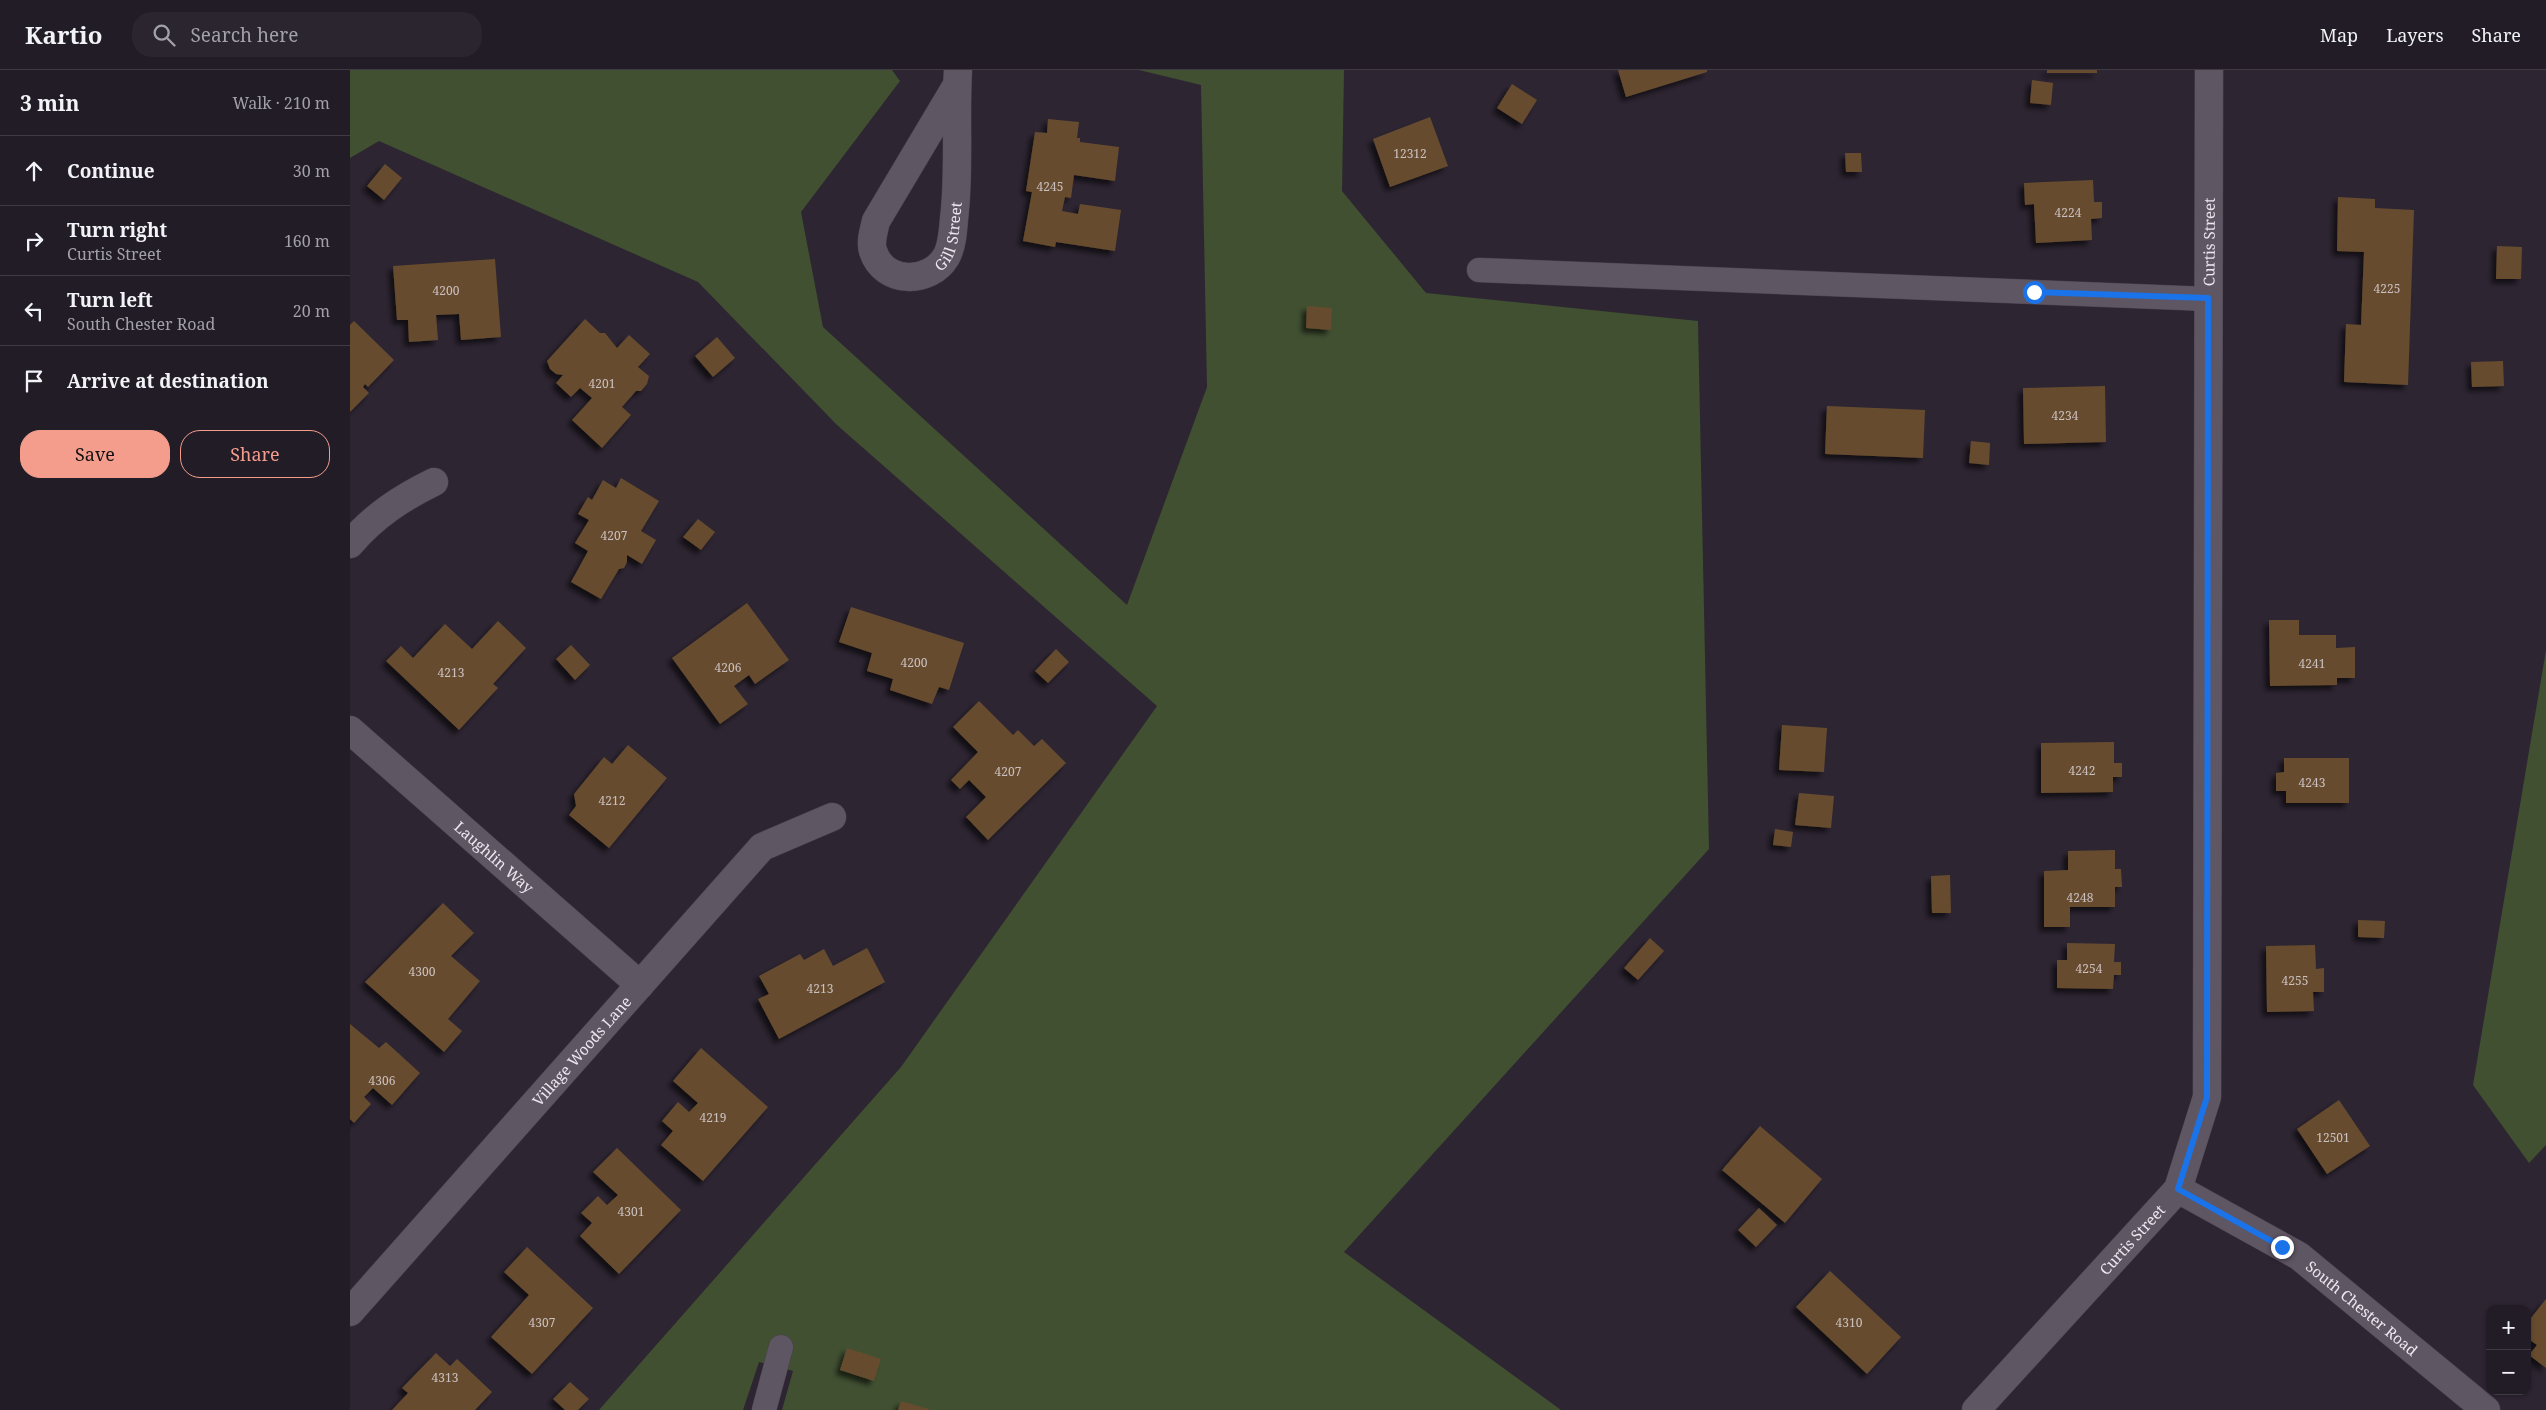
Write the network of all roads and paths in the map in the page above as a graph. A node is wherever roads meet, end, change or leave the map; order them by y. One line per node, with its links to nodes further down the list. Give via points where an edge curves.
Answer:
1 (2209, 70): 4 (street, Curtis Street)
2 (957, 77): 2 (street, Gill Street, via 958,184 947,255 938,267 922,277 903,278 886,270 874,252 876,221)
3 (1479, 270): 4 (lane)
4 (2208, 298): 10 (street, Curtis Street, via 2207,1097)
5 (434, 482): 6 (street, via 403,497 369,523)
6 (350, 544)
7 (350, 730): 9 (street, Laughlin Way)
8 (832, 817): 9 (street, Village Woods Lane, via 762,847)
9 (640, 985): 11 (street, Village Woods Lane)
10 (2178, 1189): 14 (street, Curtis Street); 15 (street, South Chester Road, via 2299,1256)
11 (350, 1312)
12 (781, 1347): 13 (lane)
13 (764, 1410)
14 (1976, 1410)
15 (2486, 1410)

